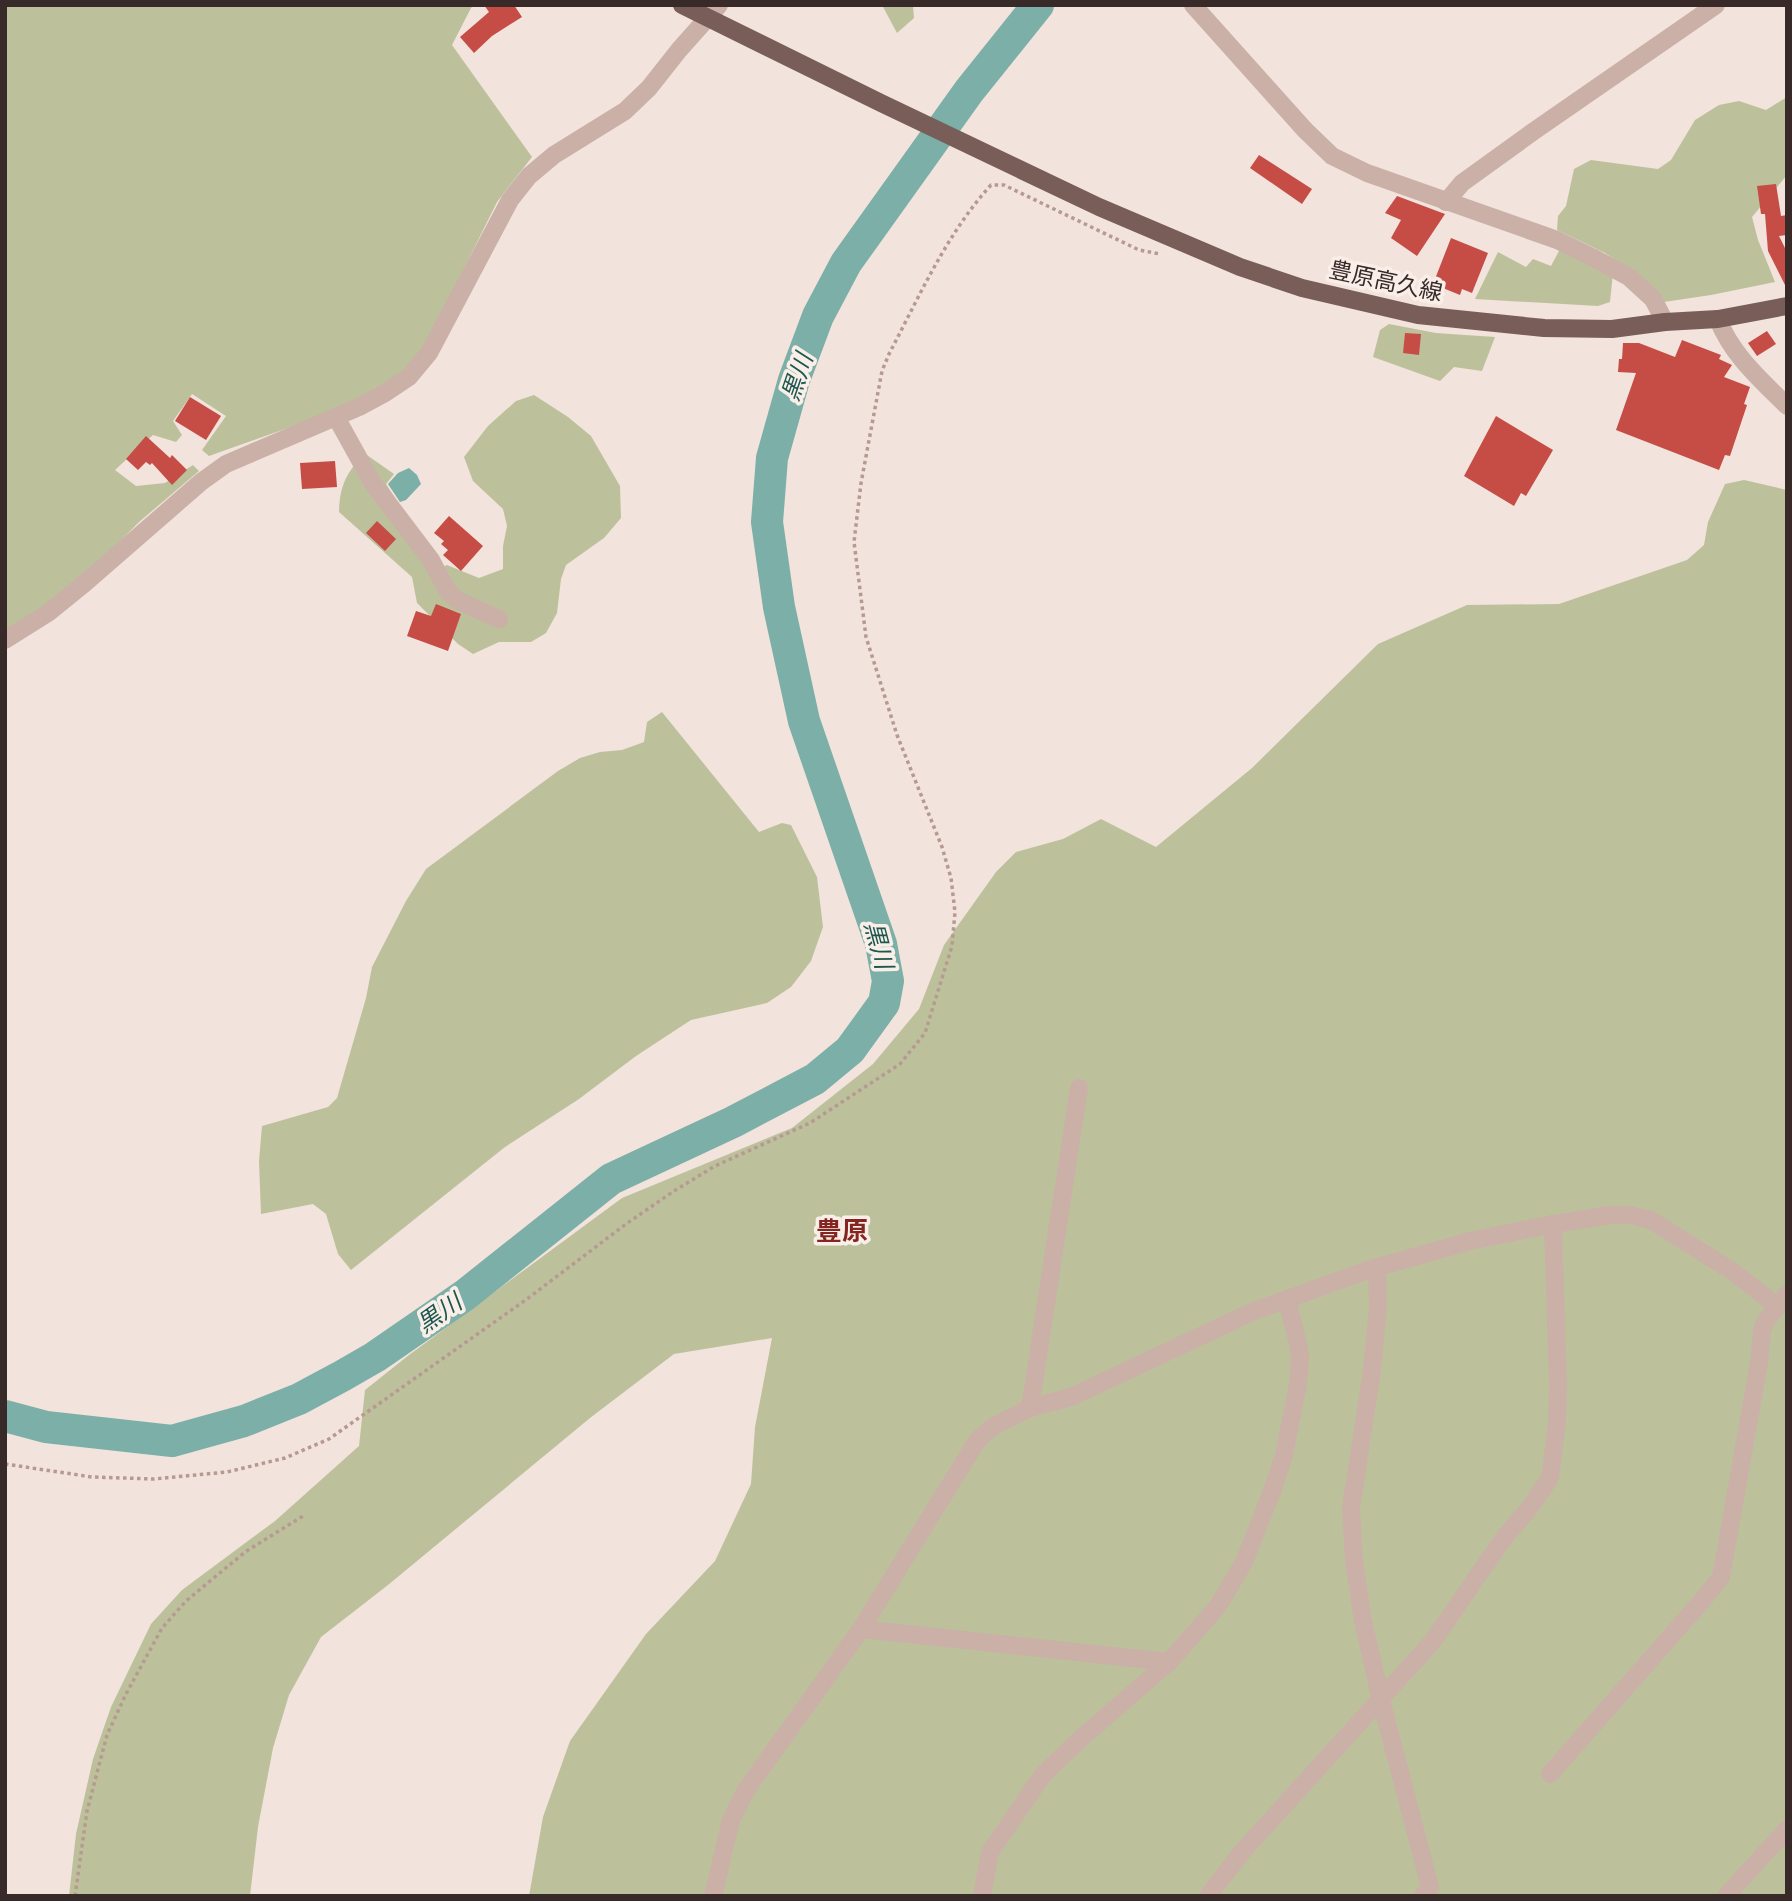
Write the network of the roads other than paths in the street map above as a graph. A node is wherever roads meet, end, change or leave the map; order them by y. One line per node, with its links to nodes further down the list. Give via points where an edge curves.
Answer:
1 (682, 5): 4 (main road)
2 (1193, 5): 5 (street, via 1332,156)
3 (1716, 5): 5 (street, via 1462,183)
4 (713, 12): 8 (main road, 豊原高久線, via 881,103 1099,206 1302,288 1418,315 1544,328); 10 (street, via 625,111 529,176 510,200 429,353 409,377)
5 (1446, 202): 8 (street, via 1557,240 1629,277 1653,299)
6 (1787, 306): 7 (main road, 豊原高久線)
7 (1718, 319): 8 (main road, 豊原高久線); 9 (street, via 1737,354)
8 (1665, 322)
9 (1787, 406)
10 (336, 417): 11 (street, via 372,482 431,560 447,590 457,600); 12 (street, via 226,464 48,613)
11 (499, 619)
12 (5, 639)
13 (1079, 1088): 18 (street)
14 (1553, 1224): 15 (street, via 1470,1241); 17 (street, via 1610,1215 1651,1220); 21 (street, via 1558,1384 1550,1478 1433,1641)
15 (1377, 1268): 16 (street); 21 (street, via 1372,1370 1351,1508 1363,1621)
16 (1287, 1300): 18 (street, via 1071,1397); 20 (street, via 1298,1344 1298,1384 1284,1455 1238,1573 1218,1606)
17 (1782, 1300): 22 (street, via 1762,1331 1721,1577)
18 (1030, 1409): 19 (street, via 992,1427 976,1441)
19 (861, 1629): 20 (street); 24 (street, via 746,1790 730,1820)
20 (1169, 1662): 25 (street, via 1042,1776 990,1852)
21 (1381, 1700): 26 (street, via 1242,1852); 27 (street, via 1430,1887)
22 (1549, 1774)
23 (1787, 1829): 28 (street)
24 (713, 1896)
25 (982, 1896)
26 (1208, 1896)
27 (1423, 1896)
28 (1726, 1896)

